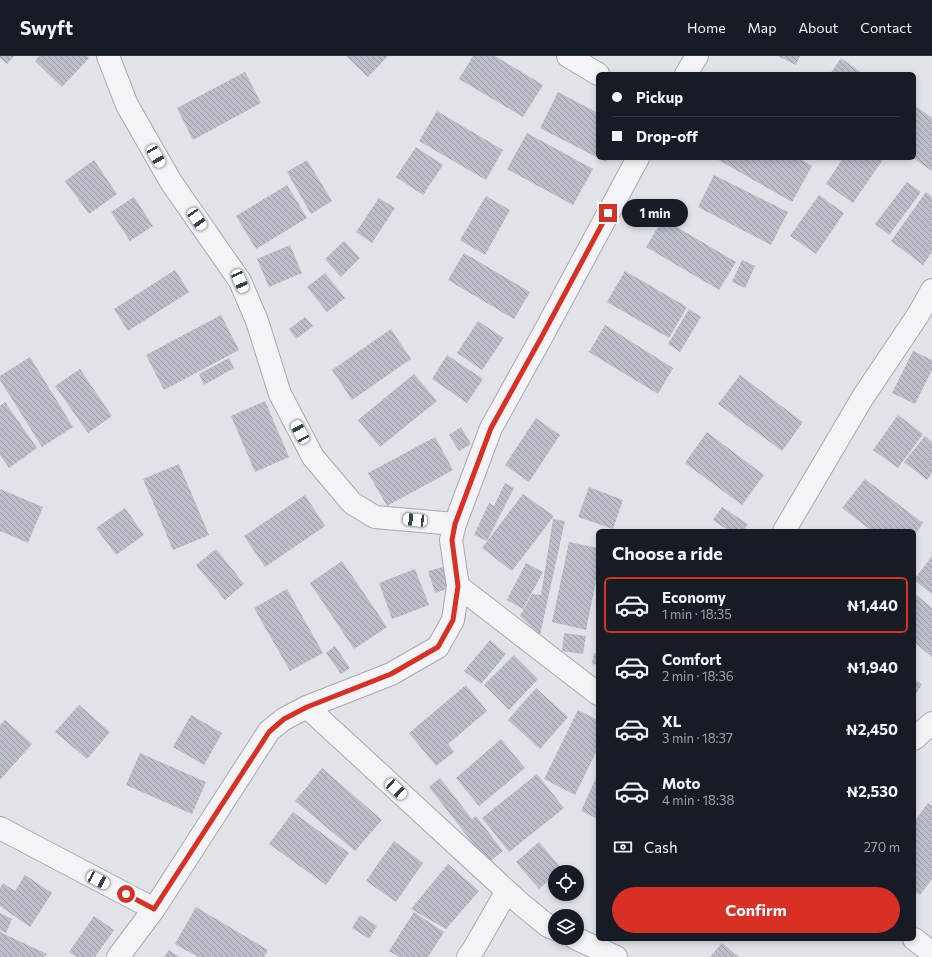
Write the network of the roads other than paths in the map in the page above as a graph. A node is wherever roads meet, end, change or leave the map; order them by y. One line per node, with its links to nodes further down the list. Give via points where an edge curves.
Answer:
1 (108, 56): 9 (street, via 127,105 171,182 240,281 257,321 280,394 313,457 352,503 374,516)
2 (568, 56): 5 (street)
3 (697, 56): 4 (street)
4 (687, 72)
5 (596, 73)
6 (637, 160): 9 (street, via 491,428)
7 (932, 290): 8 (street)
8 (925, 319): 10 (street, via 863,397)
9 (455, 524): 11 (street, via 452,540)
10 (785, 529)
11 (458, 586): 12 (street); 13 (street, via 453,620 438,647 391,674)
12 (596, 692)
13 (307, 707): 17 (street); 18 (street, via 284,719 269,732)
14 (932, 723): 15 (street)
15 (916, 737)
16 (0, 828): 18 (street)
17 (507, 891): 19 (street); 24 (street)
18 (154, 909): 23 (street)
19 (548, 926)
20 (916, 941): 22 (street)
21 (584, 942): 25 (street)
22 (932, 953)
23 (118, 957)
24 (468, 957)
25 (616, 957)

